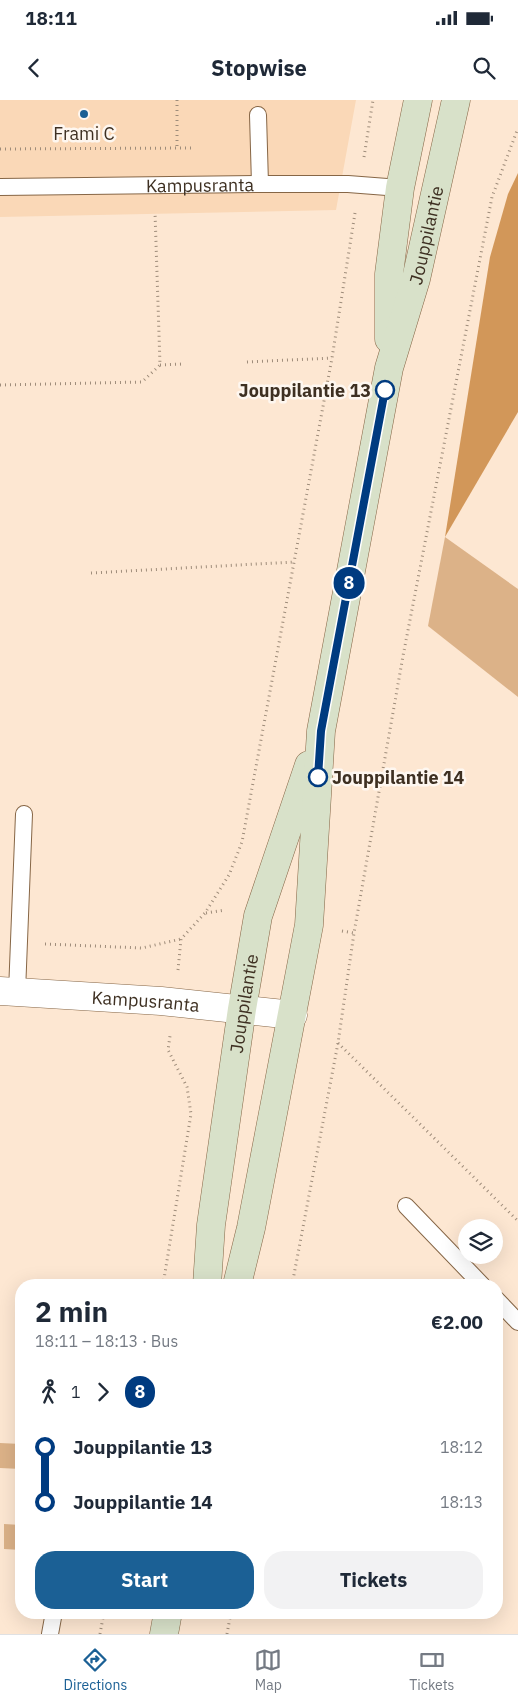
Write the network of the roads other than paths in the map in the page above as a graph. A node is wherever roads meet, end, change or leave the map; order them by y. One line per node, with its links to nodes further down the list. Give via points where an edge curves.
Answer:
1 (418, 100): 6 (main road, Jouppilantie)
2 (456, 100): 7 (main road, Jouppilantie, via 416,279)
3 (258, 115): 4 (lane)
4 (260, 184): 5 (lane, Kampusranta); 6 (lane, Kampusranta)
5 (0, 187)
6 (400, 188): 7 (main road, Jouppilantie, via 389,274)
7 (389, 368): 8 (main road, Jouppilantie)
8 (321, 731): 11 (main road, Jouppilantie, via 258,916); 12 (main road, Jouppilantie, via 309,925)
9 (24, 814): 10 (lane, via 20,943)
10 (9, 991): 11 (street, Kampusranta)
11 (242, 1009): 12 (street, Kampusranta); 14 (main road, Jouppilantie, via 211,1225)
12 (293, 1015): 15 (main road, Jouppilantie, via 251,1228)
13 (406, 1206): 16 (lane)
14 (207, 1279)
15 (238, 1279)
16 (476, 1279)
17 (503, 1306): 18 (lane)
18 (518, 1322)
19 (53, 1619): 21 (lane)
20 (167, 1619): 22 (main road)
21 (50, 1634)
22 (164, 1634)

